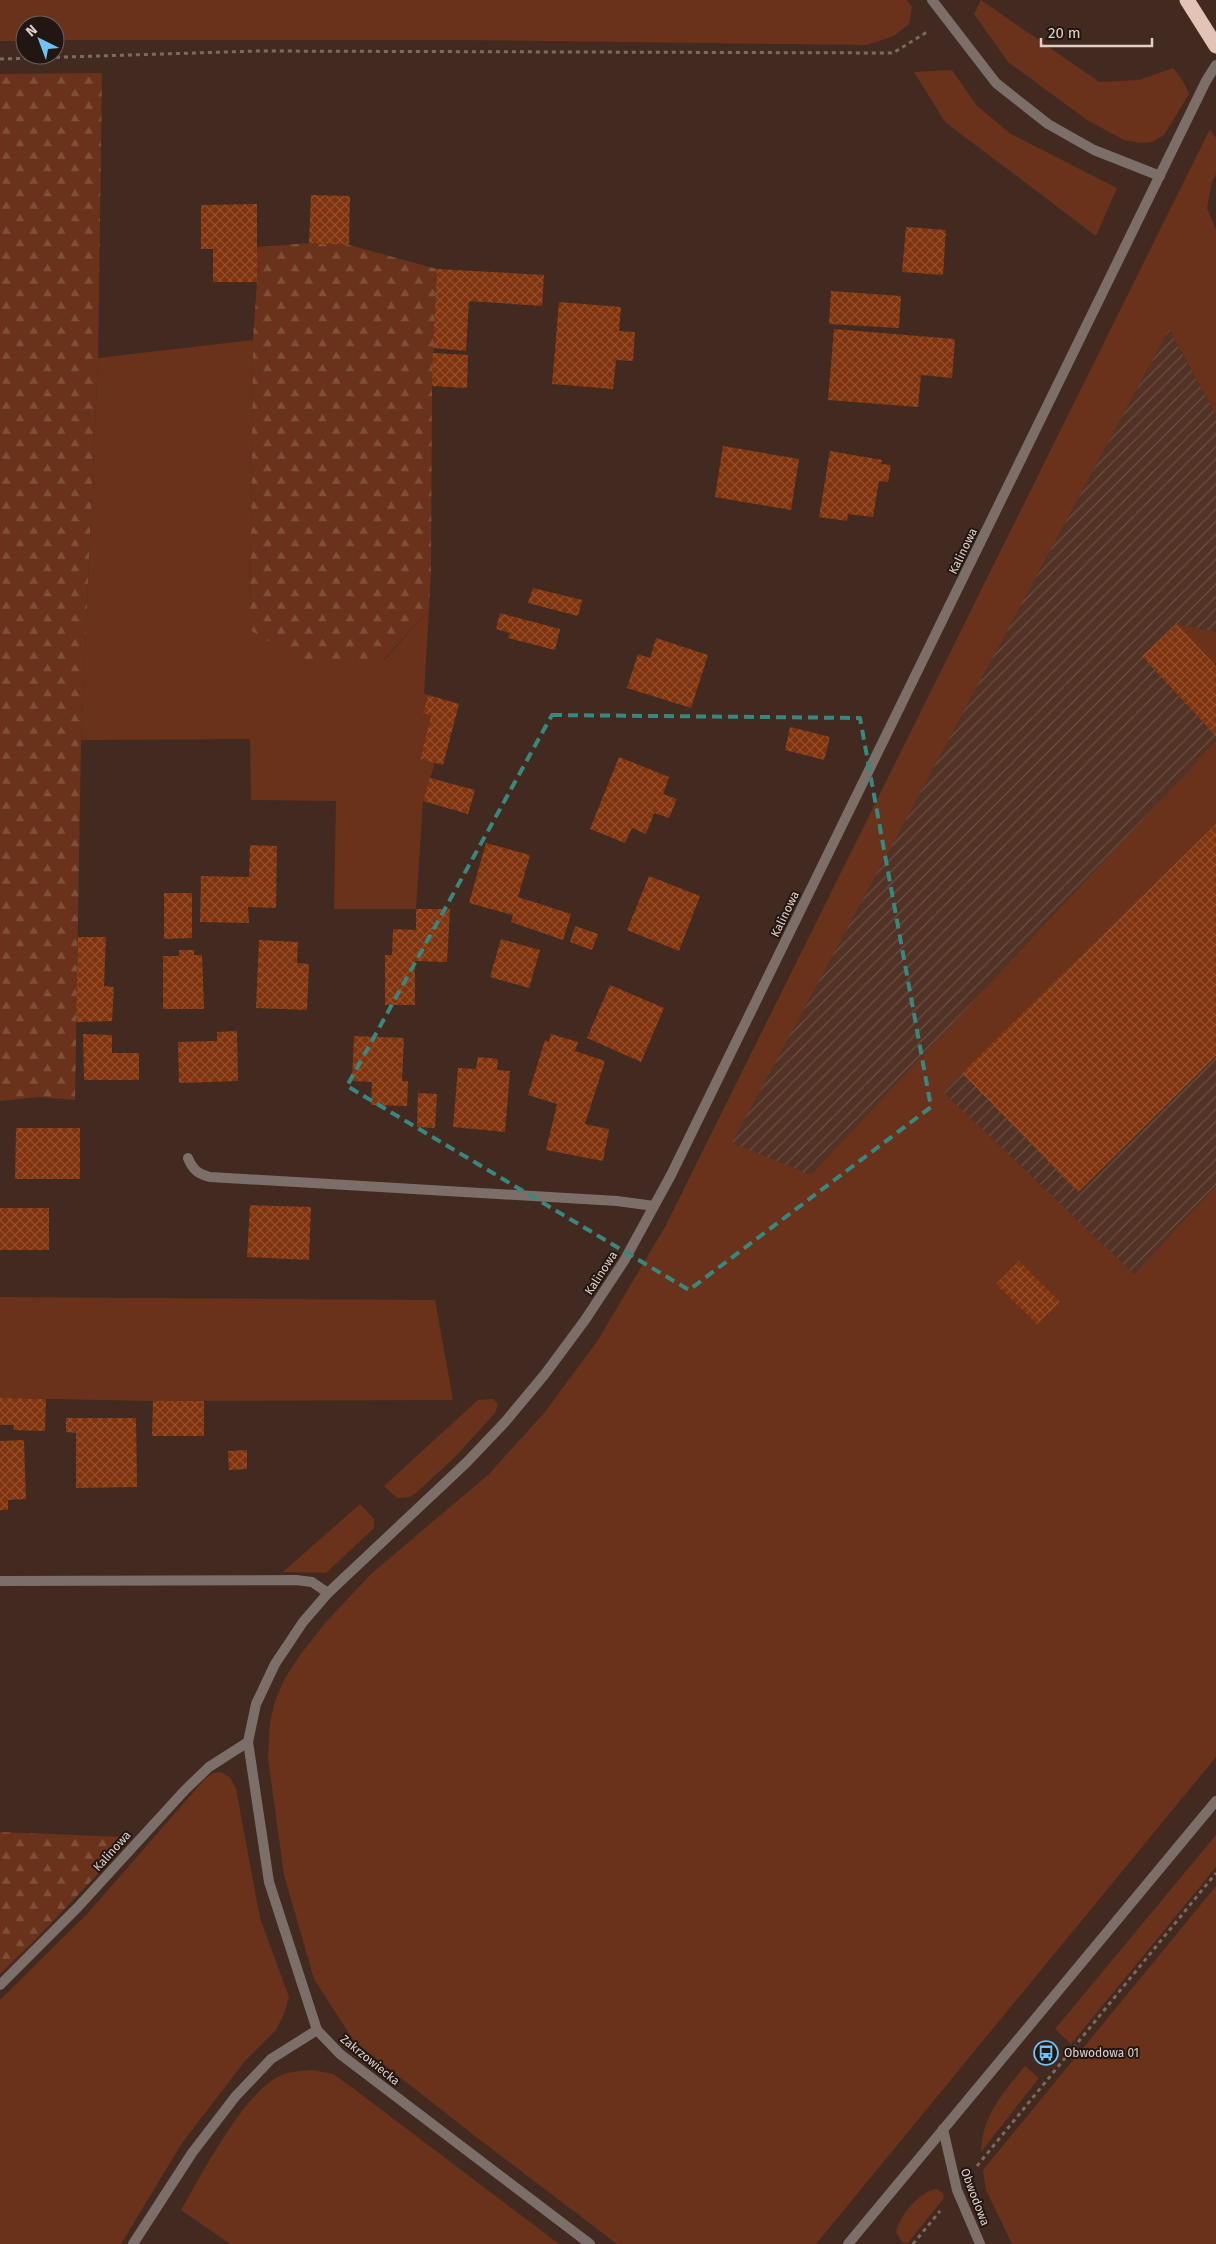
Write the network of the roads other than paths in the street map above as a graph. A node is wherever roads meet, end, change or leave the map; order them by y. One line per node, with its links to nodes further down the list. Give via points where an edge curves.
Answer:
1 (932, 0): 5 (street, via 996,83 1048,124 1094,150)
2 (1189, 3): 3 (highway)
3 (1216, 46)
4 (1216, 66): 5 (street, Kalinowa)
5 (1160, 176): 7 (street, Kalinowa)
6 (188, 1158): 7 (street, via 192,1168 210,1177 617,1201)
7 (654, 1206): 9 (street, Kalinowa, via 586,1320 505,1422 419,1509)
8 (0, 1581): 9 (street, via 296,1580 312,1582)
9 (328, 1593): 10 (street, Kalinowa, via 303,1622 276,1664 256,1704)
10 (248, 1742): 12 (street, Kalinowa, via 209,1767 185,1790 78,1907); 13 (street, Kalinowa, via 269,1882)
11 (1216, 1800): 14 (street)
12 (0, 1985)
13 (317, 2030): 15 (street, via 271,2059 234,2096 192,2152); 16 (street, Zakrzowiecka, via 340,2054)
14 (943, 2129): 17 (street); 18 (street, Obwodowa, via 957,2190)
15 (133, 2244)
16 (590, 2244)
17 (848, 2244)
18 (980, 2244)

